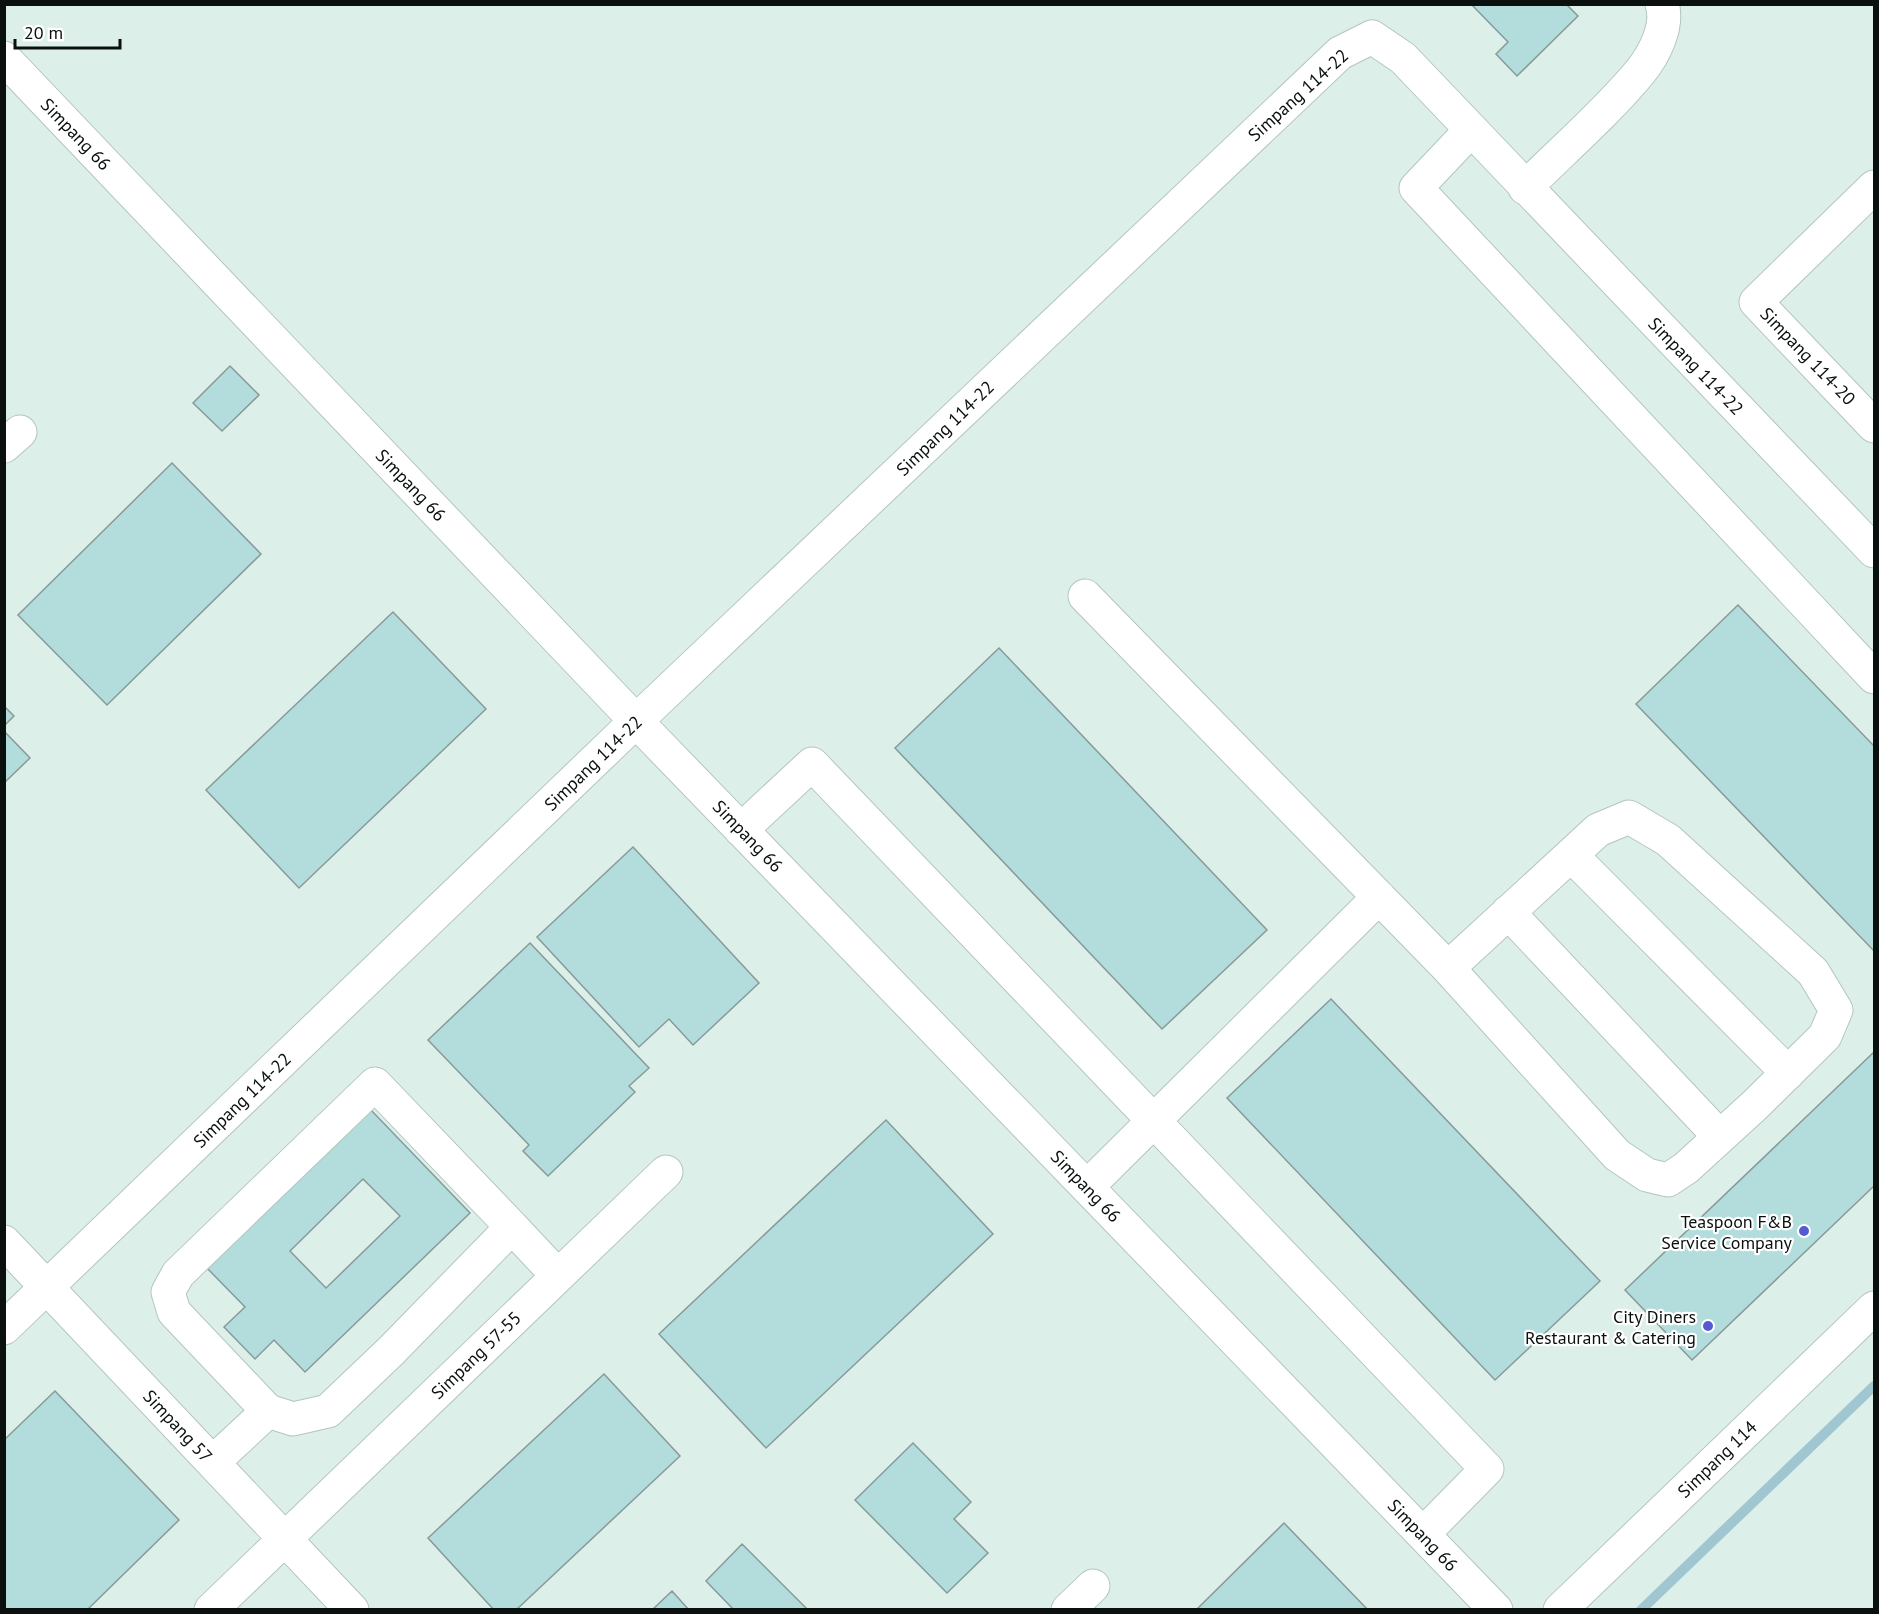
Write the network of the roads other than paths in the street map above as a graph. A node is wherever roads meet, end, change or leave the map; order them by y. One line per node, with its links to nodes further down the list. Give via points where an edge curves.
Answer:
1 (1662, 4): 5 (street, via 1666,15 1641,72)
2 (4, 58): 10 (street, Simpang 66)
3 (1471, 130): 5 (street, Simpang 114-22); 9 (street, via 1416,188); 10 (street, Simpang 114-22, via 1403,58 1372,37 1340,53)
4 (1875, 187): 6 (street, Simpang 114-20, via 1756,302)
5 (1526, 188): 7 (street, Simpang 114-22)
6 (1875, 426)
7 (1875, 551)
8 (1085, 596): 13 (street)
9 (1875, 677)
10 (636, 721): 11 (street, Simpang 66); 24 (street, Simpang 114-22)
11 (741, 830): 17 (street, via 812,764); 20 (street, Simpang 66)
12 (1571, 855): 14 (street); 16 (street); 16 (street, via 1598,830 1629,817 1668,840 1812,972 1836,1010 1825,1036)
13 (1379, 897): 15 (street); 17 (street)
14 (1508, 912): 15 (street); 18 (street)
15 (1448, 968): 18 (street, via 1617,1155 1647,1175 1668,1180)
16 (1788, 1073): 18 (street)
17 (1153, 1120): 20 (street); 29 (street, via 1487,1469)
18 (1720, 1137)
19 (666, 1172): 23 (street, Simpang 57-55)
20 (1087, 1187): 29 (street, Simpang 66)
21 (512, 1227): 23 (street); 27 (street, via 328,1411 293,1419); 27 (street, via 375,1084 178,1274 168,1292 174,1312)
22 (4, 1242): 24 (street, Simpang 57)
23 (558, 1276): 30 (street, Simpang 57-55)
24 (47, 1287): 26 (street, Simpang 114-22); 28 (street, Simpang 57)
25 (1875, 1308): 36 (street, Simpang 114)
26 (4, 1328)
27 (268, 1411): 28 (street)
28 (213, 1462): 30 (street, Simpang 57)
29 (1423, 1534): 35 (street, Simpang 66)
30 (285, 1538): 32 (street, Simpang 57-55); 33 (street, Simpang 57)
31 (1093, 1586): 34 (street)
32 (211, 1610)
33 (352, 1610)
34 (1068, 1610)
35 (1496, 1610)
36 (1560, 1610)

